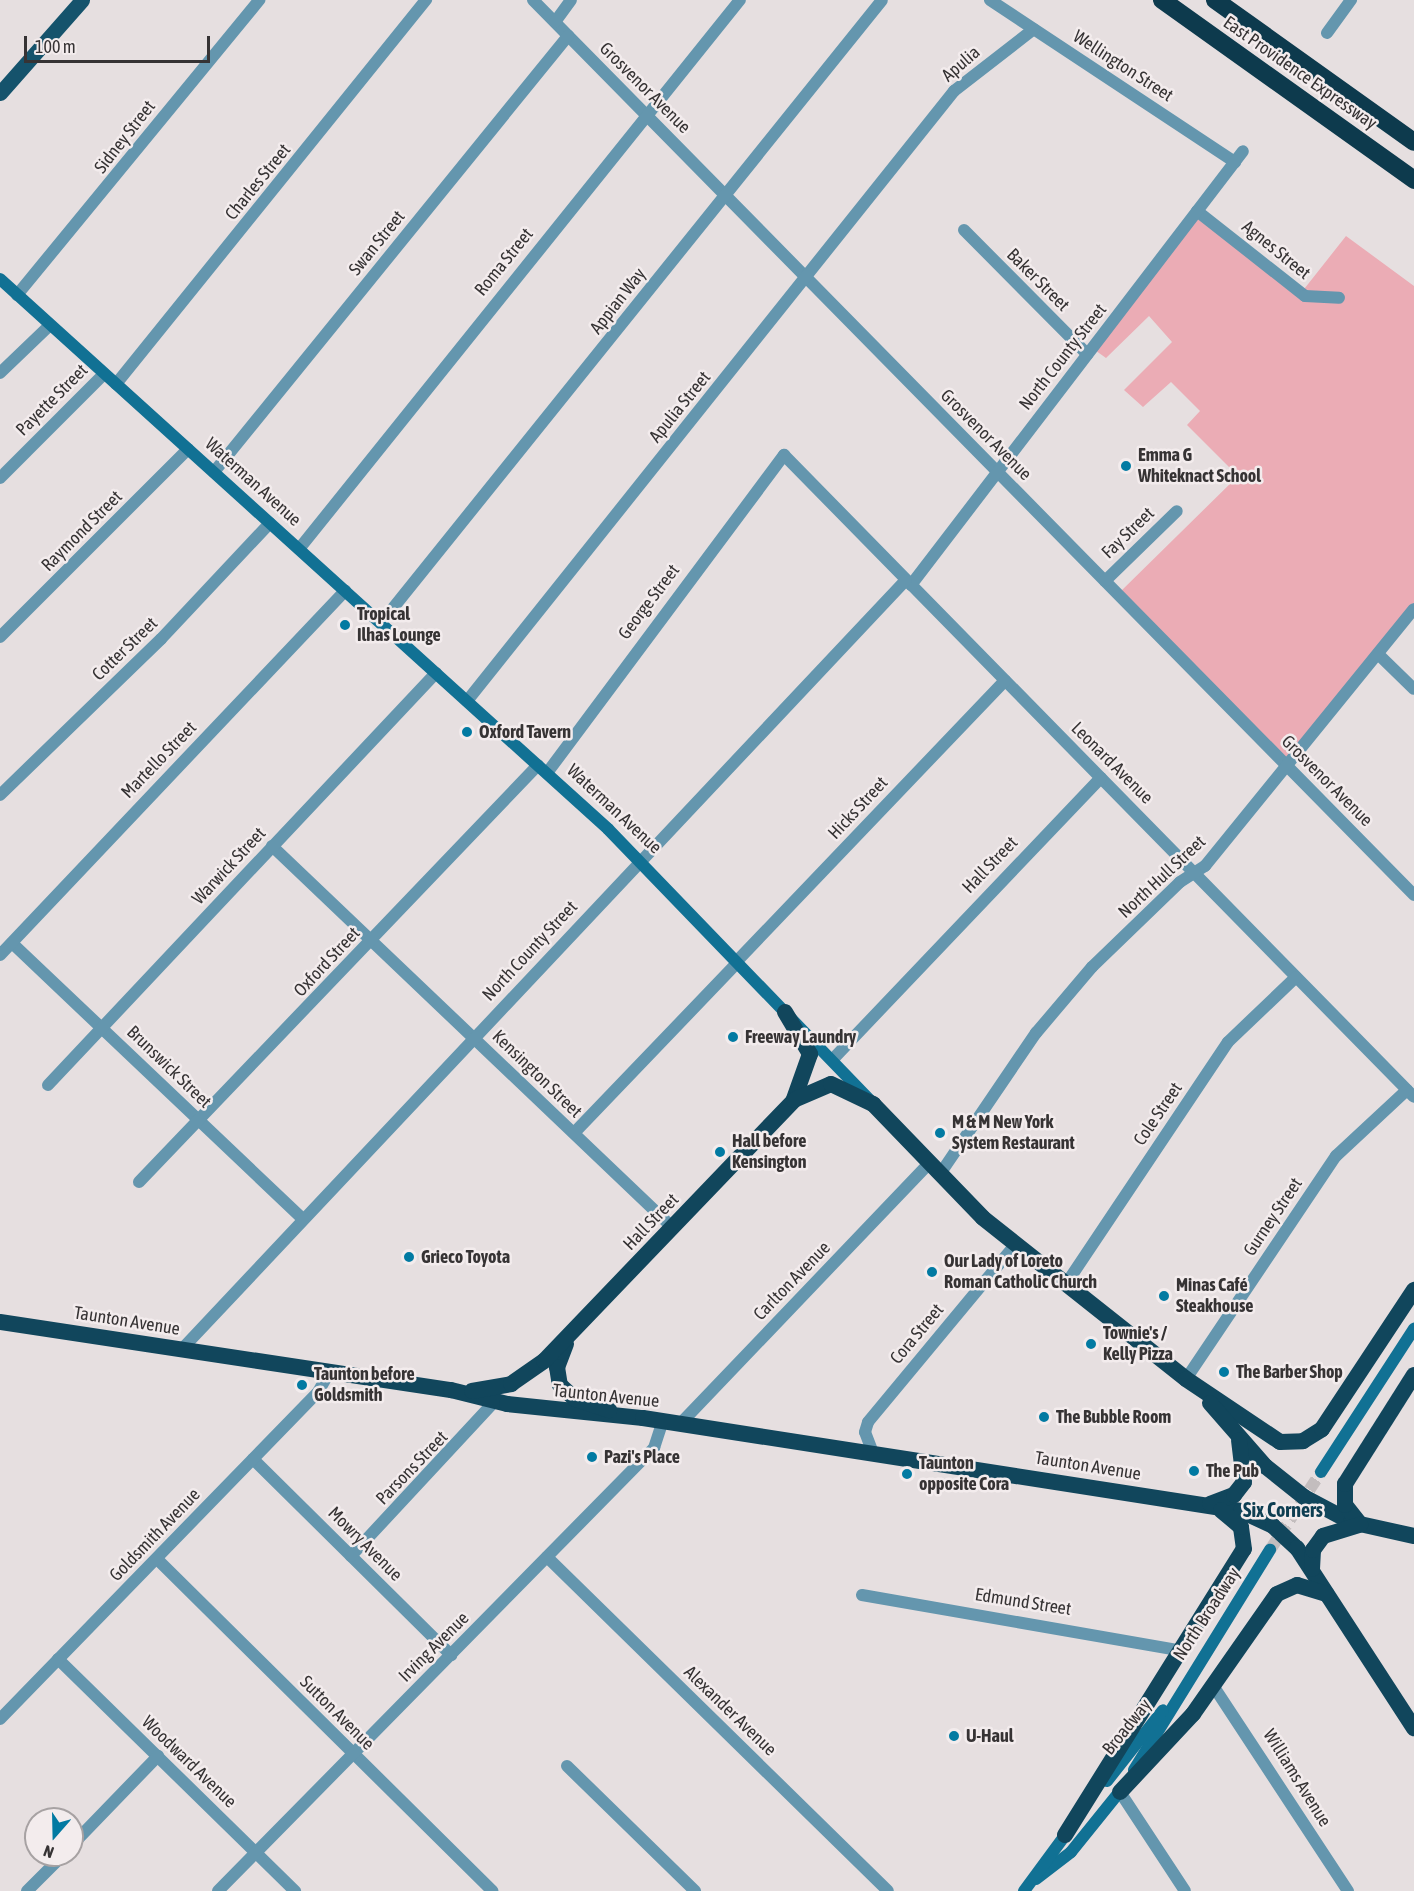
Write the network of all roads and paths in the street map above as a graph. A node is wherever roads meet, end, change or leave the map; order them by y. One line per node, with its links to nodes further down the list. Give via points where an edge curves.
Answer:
1 (82, 0): 16 (main road)
2 (259, 0): 27 (street, Sidney Street)
3 (426, 0): 33 (street, Charles Street)
4 (533, 0): 12 (street, Grosvenor Avenue)
5 (571, 0): 12 (street)
6 (740, 0): 17 (street, Roma Street)
7 (882, 0): 22 (street, Appian Way)
8 (990, 0): 13 (street, Wellington Street)
9 (1162, 0): 21 (highway, East Providence Expressway)
10 (1215, 0): 19 (highway, East Providence Expressway)
11 (1351, 0): 14 (street)
12 (555, 22): 15 (street, Grosvenor Avenue)
13 (1034, 29): 18 (street, Apulia, via 954,92); 20 (street, Wellington Street)
14 (1327, 33)
15 (568, 36): 17 (street, Grosvenor Avenue); 37 (street, Swan Street)
16 (0, 93)
17 (647, 116): 22 (street, Grosvenor Avenue); 41 (street, Roma Street)
18 (920, 134): 25 (street, Apulia Street)
19 (1414, 142)
20 (1239, 156): 23 (street, North County Street)
21 (1414, 180)
22 (725, 195): 25 (street, Grosvenor Avenue); 46 (street, Appian Way)
23 (1197, 211): 28 (street, Agnes Street, via 1305,296); 30 (street, North County Street)
24 (964, 230): 30 (street, Baker Street)
25 (807, 278): 36 (street, Grosvenor Avenue); 52 (street, Apulia Street)
26 (0, 279): 27 (main road, Waterman Avenue)
27 (17, 295): 29 (main road, Waterman Avenue)
28 (1339, 298)
29 (50, 325): 31 (street); 32 (main road, Waterman Avenue)
30 (1087, 354): 36 (street, North County Street)
31 (0, 373)
32 (104, 374): 33 (main road, Waterman Avenue); 38 (street, Payette Street)
33 (116, 384): 34 (main road, Waterman Avenue)
34 (188, 449): 37 (main road, Waterman Avenue); 47 (street, Raymond Street)
35 (784, 455): 43 (street, Leonard Avenue); 54 (street, George Street)
36 (997, 471): 42 (street, Grosvenor Avenue); 43 (street, North County Street)
37 (214, 472): 40 (main road, Waterman Avenue)
38 (0, 478)
39 (1177, 511): 42 (street, Fay Street)
40 (270, 523): 41 (main road, Waterman Avenue); 56 (street, Cotter Street, via 161,639)
41 (299, 549): 44 (main road, Waterman Avenue)
42 (1105, 581): 53 (street, Grosvenor Avenue)
43 (909, 583): 50 (street, Leonard Avenue); 58 (street, North County Street)
44 (345, 591): 46 (main road, Waterman Avenue); 62 (street, Martello Street)
45 (1414, 609): 48 (street, North Hull Street)
46 (381, 623): 49 (main road, Waterman Avenue)
47 (0, 637)
48 (1378, 654): 51 (street); 53 (street, North Hull Street)
49 (436, 673): 52 (main road, Waterman Avenue); 57 (street, Warwick Street)
50 (1005, 681): 55 (street, Leonard Avenue); 64 (street, Hicks Street)
51 (1414, 689)
52 (467, 701): 54 (main road, Waterman Avenue)
53 (1286, 765): 59 (street, North Hull Street, via 1205,866); 60 (street, Grosvenor Avenue)
54 (543, 769): 58 (main road, Waterman Avenue); 61 (street, Oxford Street)
55 (1101, 778): 59 (street, Leonard Avenue); 69 (street, Hall Street)
56 (0, 795)
57 (272, 846): 61 (street, Kensington Street); 67 (street, Warwick Street)
58 (641, 861): 64 (main road, Waterman Avenue); 68 (street, North County Street)
59 (1194, 873): 65 (street, Leonard Avenue); 76 (street, North Hull Street, via 1092,967 1036,1033)
60 (1414, 895)
61 (371, 940): 68 (street, Kensington Street); 74 (street, Oxford Street)
62 (12, 943): 63 (street, Martello Street); 67 (street, Brunswick Street)
63 (0, 955)
64 (738, 962): 66 (main road, Waterman Avenue); 75 (street, Hicks Street)
65 (1296, 977): 71 (street, Leonard Avenue); 81 (street, Cole Street, via 1224,1048)
66 (786, 1012): 69 (main road, Waterman Avenue); 72 (highway, via 810,1054 807,1073)
67 (100, 1027): 70 (street, Warwick Street); 74 (street, Brunswick Street)
68 (473, 1038): 75 (street, Kensington Street); 78 (street, North County Street)
69 (834, 1058): 73 (main road, Waterman Avenue)
70 (48, 1084)
71 (1411, 1093): 89 (street, Gurney Street, via 1336,1155)
72 (791, 1104): 73 (highway, Hall Street, via 831,1083); 79 (highway, Hall Street)
73 (873, 1104): 76 (highway, Waterman Avenue)
74 (200, 1122): 77 (street, Oxford Street); 78 (street, Brunswick Street)
75 (574, 1133): 79 (street, Kensington Street)
76 (934, 1168): 80 (highway, Waterman Avenue); 94 (street, Carlton Avenue)
77 (140, 1182)
78 (302, 1218): 86 (street, North County Street)
79 (673, 1228): 84 (highway, Hall Street)
80 (1016, 1245): 81 (highway, Waterman Avenue); 96 (street, Cora Street, via 868,1422 865,1432)
81 (1066, 1284): 89 (highway, Waterman Avenue)
82 (1414, 1290): 89 (highway, via 1329,1421 1309,1439 1274,1439)
83 (0, 1322): 86 (highway, Taunton Avenue)
84 (577, 1329): 90 (highway, Hall Street, via 511,1384); 92 (highway, via 557,1367 564,1390 582,1402)
85 (1414, 1329): 98 (main road)
86 (182, 1349): 87 (highway, Taunton Avenue)
87 (330, 1371): 90 (highway, Taunton Avenue); 97 (street, Goldsmith Avenue, via 320,1390)
88 (1414, 1375): 100 (highway, via 1345,1484 1345,1505)
89 (1186, 1379): 95 (highway)
90 (451, 1390): 91 (highway, Taunton Avenue)
91 (495, 1401): 92 (highway, Taunton Avenue); 103 (street, Parsons Street)
92 (643, 1418): 93 (highway, Taunton Avenue)
93 (663, 1421): 94 (highway, Taunton Avenue); 104 (street, Irving Avenue, via 654,1448)
94 (680, 1424): 96 (highway, Taunton Avenue)
95 (1233, 1430): 99 (highway, via 1246,1477 1234,1495); 100 (highway, via 1293,1490)
96 (873, 1453): 99 (highway, Taunton Avenue)
97 (253, 1459): 103 (street, Mowry Avenue); 105 (street, Goldsmith Avenue)
98 (1321, 1472)
99 (1209, 1504): 106 (highway, via 1267,1522 1292,1542); 109 (highway, via 1238,1522 1244,1549)
100 (1361, 1525): 101 (highway); 106 (highway, via 1323,1536 1313,1550)
101 (1414, 1536)
102 (1270, 1550): 113 (main road, North Broadway)
103 (351, 1556): 110 (street, Mowry Avenue)
104 (547, 1557): 110 (street, Irving Avenue); 130 (street, Alexander Avenue)
105 (157, 1559): 111 (street, Goldsmith Avenue); 116 (street, Sutton Avenue)
106 (1312, 1569): 107 (highway)
107 (1327, 1594): 112 (highway, via 1302,1585 1282,1590); 115 (highway)
108 (862, 1595): 109 (street, Edmund Street)
109 (1178, 1650): 121 (highway)
110 (451, 1655): 116 (street, Irving Avenue)
111 (58, 1659): 114 (street, Goldsmith Avenue); 117 (street, Woodward Avenue)
112 (1214, 1687): 119 (highway, via 1156,1760); 133 (street, Williams Avenue)
113 (1174, 1697): 119 (main road, Broadway); 121 (main road, Broadway)
114 (0, 1719)
115 (1414, 1728)
116 (353, 1755): 122 (street, Irving Avenue); 128 (street, Sutton Avenue)
117 (158, 1756): 120 (street); 122 (street, Woodward Avenue)
118 (567, 1766): 129 (street)
119 (1120, 1792): 124 (main road, Broadway, via 1071,1852); 132 (street)
120 (84, 1833)
121 (1065, 1835): 124 (main road, Broadway)
122 (256, 1852): 126 (street, Irving Avenue); 127 (street, Woodward Avenue)
123 (51, 1867): 125 (street)
124 (1036, 1879): 131 (main road)
125 (27, 1891)
126 (218, 1891)
127 (295, 1891)
128 (493, 1891)
129 (695, 1891)
130 (888, 1891)
131 (1024, 1891)
132 (1185, 1891)
133 (1348, 1891)

